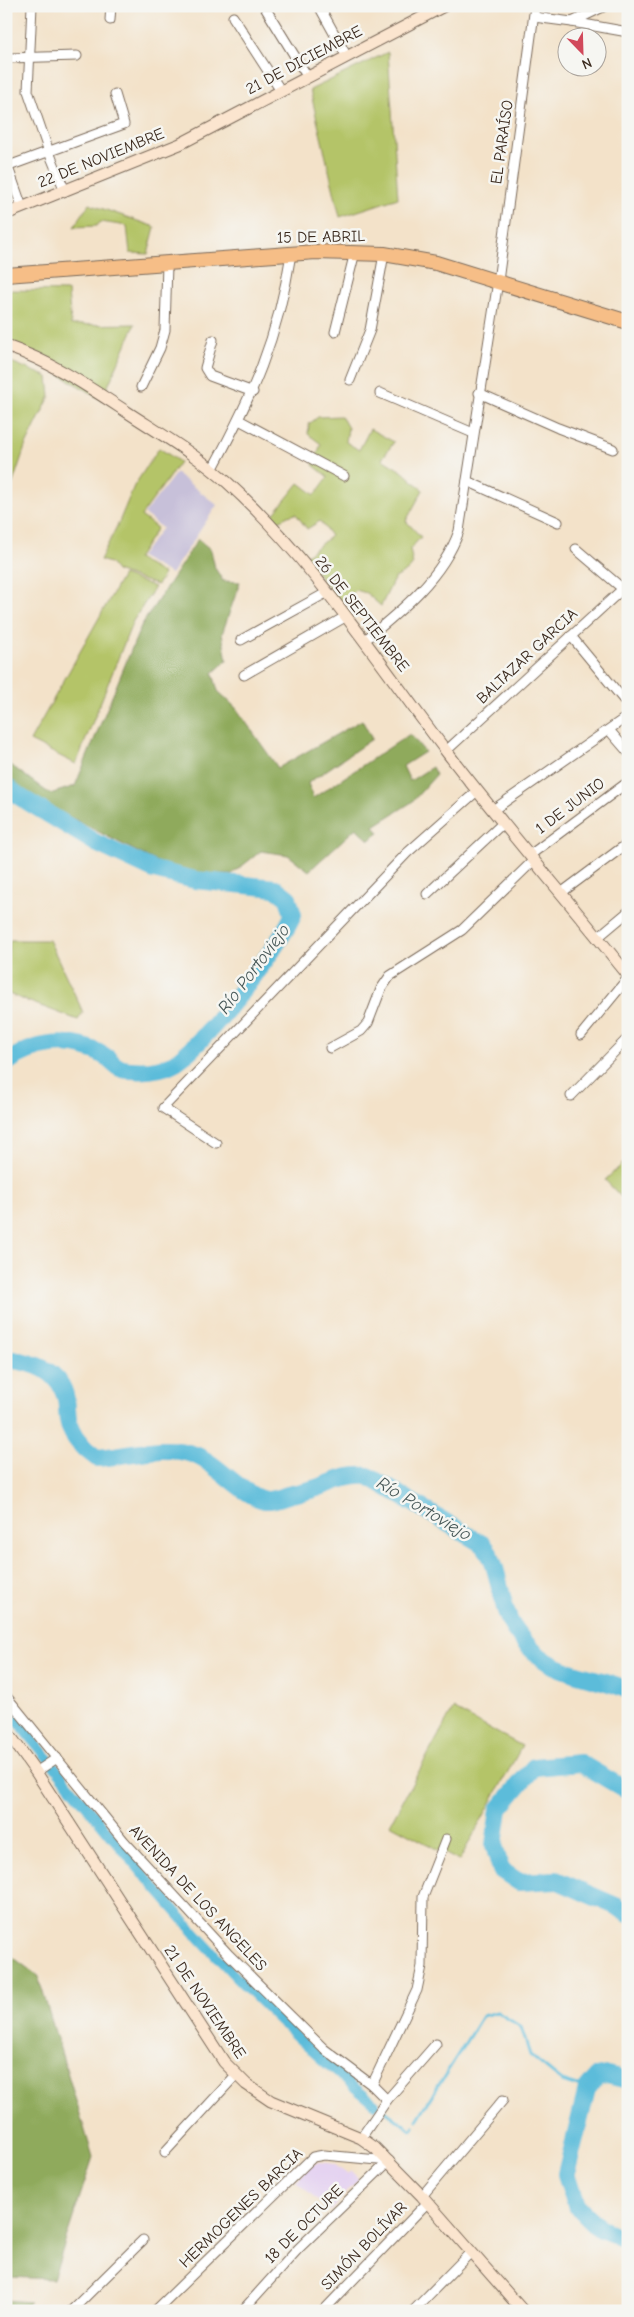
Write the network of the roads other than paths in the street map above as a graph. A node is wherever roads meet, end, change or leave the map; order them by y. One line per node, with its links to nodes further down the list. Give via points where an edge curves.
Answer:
1 (32, 6): 16 (street)
2 (111, 6): 10 (street)
3 (264, 6): 17 (street)
4 (319, 6): 13 (street)
5 (444, 6): 13 (street, 21 DE DICIEMBRE)
6 (536, 6): 9 (street, EL PARAÍSO)
7 (605, 6): 11 (street)
8 (232, 17): 18 (street)
9 (534, 17): 11 (street); 32 (street, EL PARAÍSO)
10 (110, 20)
11 (572, 22): 12 (street)
12 (628, 32)
13 (346, 55): 17 (street, 21 DE DICIEMBRE)
14 (77, 56): 16 (street)
15 (8, 58): 16 (street)
16 (29, 58): 21 (street, via 28,90)
17 (308, 76): 18 (street, 21 DE DICIEMBRE)
18 (281, 90): 20 (street, 21 DE DICIEMBRE)
19 (115, 94): 21 (street, via 124,124)
20 (180, 144): 24 (street, 22 DE NOVIEMBRE)
21 (50, 152): 22 (street); 24 (street)
22 (6, 167)
23 (6, 172): 25 (street, via 10,173)
24 (65, 191): 25 (street, 22 DE NOVIEMBRE)
25 (22, 207): 26 (street, 22 DE NOVIEMBRE)
26 (6, 214)
27 (355, 252): 28 (main road, 15 DE ABRIL); 29 (main road, 15 DE ABRIL); 34 (street)
28 (291, 254): 30 (main road, 15 DE ABRIL); 39 (street, via 270,347)
29 (384, 254): 32 (main road, 15 DE ABRIL, via 436,263); 37 (street, via 370,330)
30 (167, 264): 31 (main road, 15 DE ABRIL); 38 (street, via 164,330 160,348)
31 (6, 275)
32 (498, 281): 33 (main road, 15 DE ABRIL); 41 (street, EL PARAÍSO)
33 (628, 322)
34 (335, 332)
35 (213, 340): 39 (street, via 206,372)
36 (6, 346): 45 (street, 26 DE SEPTIEMBRE, via 65,372)
37 (350, 380)
38 (141, 387)
39 (253, 392): 42 (street)
40 (380, 393): 43 (street)
41 (479, 393): 43 (street, EL PARAÍSO); 44 (street)
42 (239, 420): 45 (street); 46 (street)
43 (473, 433): 47 (street, EL PARAÍSO)
44 (613, 449)
45 (212, 470): 51 (street, 26 DE SEPTIEMBRE, via 275,531)
46 (344, 476)
47 (466, 481): 48 (street); 55 (street, EL PARAÍSO, via 462,518 449,554 417,593)
48 (558, 522)
49 (576, 550): 50 (street)
50 (625, 586): 53 (street, BALTAZAR GARCIA)
51 (326, 593): 52 (street, 26 DE SEPTIEMBRE); 54 (street)
52 (345, 617): 55 (street, 26 DE SEPTIEMBRE); 56 (street)
53 (571, 636): 57 (street); 60 (street, BALTAZAR GARCIA)
54 (241, 640)
55 (364, 641): 60 (street, 26 DE SEPTIEMBRE)
56 (244, 675)
57 (628, 705)
58 (628, 716): 59 (street)
59 (609, 730): 61 (street); 64 (street)
60 (446, 751): 63 (street, 26 DE SEPTIEMBRE)
61 (628, 752)
62 (628, 782): 67 (street, 1 DE JUNIO)
63 (477, 791): 64 (street, 26 DE SEPTIEMBRE); 77 (street, via 407,853 163,1108)
64 (493, 810): 65 (street, 26 DE SEPTIEMBRE)
65 (503, 823): 67 (street, 26 DE SEPTIEMBRE); 69 (street)
66 (628, 843): 68 (street)
67 (532, 857): 68 (street, 26 DE SEPTIEMBRE); 75 (street, 1 DE JUNIO, via 462,930 390,976 380,989 368,1023 361,1031)
68 (561, 893): 71 (street, 26 DE SEPTIEMBRE)
69 (427, 894)
70 (628, 912): 71 (street)
71 (598, 938): 72 (street, 26 DE SEPTIEMBRE)
72 (628, 977): 73 (street)
73 (581, 1036)
74 (628, 1038): 76 (street)
75 (330, 1048)
76 (571, 1096)
77 (216, 1143)
78 (6, 1696): 80 (street, AVENIDA DE LOS ANGELES)
79 (6, 1730): 80 (street, 21 DE NOVIEMBRE)
80 (48, 1764): 83 (street, 21 DE NOVIEMBRE, via 212,2046); 84 (street, AVENIDA DE LOS ANGELES, via 258,1986 324,2049)
81 (446, 1839): 84 (street, via 423,1897 422,1966 417,1990)
82 (436, 2044): 85 (street)
83 (236, 2075): 87 (street, 21 DE NOVIEMBRE, via 276,2104); 88 (street)
84 (372, 2085): 85 (street, AVENIDA DE LOS ANGELES)
85 (387, 2100): 87 (street)
86 (503, 2100): 90 (street, SIMÓN BOLÍVAR)
87 (360, 2138): 89 (street, 21 DE NOVIEMBRE)
88 (165, 2152)
89 (388, 2161): 90 (street, 21 DE NOVIEMBRE); 94 (street, HERMOGENES BARCIA, via 324,2155 313,2157); 95 (street, 18 DE OCTURE, via 298,2249)
90 (425, 2199): 92 (street, 21 DE NOVIEMBRE); 96 (street, SIMÓN BOLÍVAR)
91 (143, 2240): 93 (street)
92 (471, 2252): 97 (street); 98 (street, 21 DE NOVIEMBRE)
93 (71, 2311)
94 (155, 2311)
95 (242, 2311)
96 (322, 2311)
97 (412, 2311)
98 (523, 2311)

